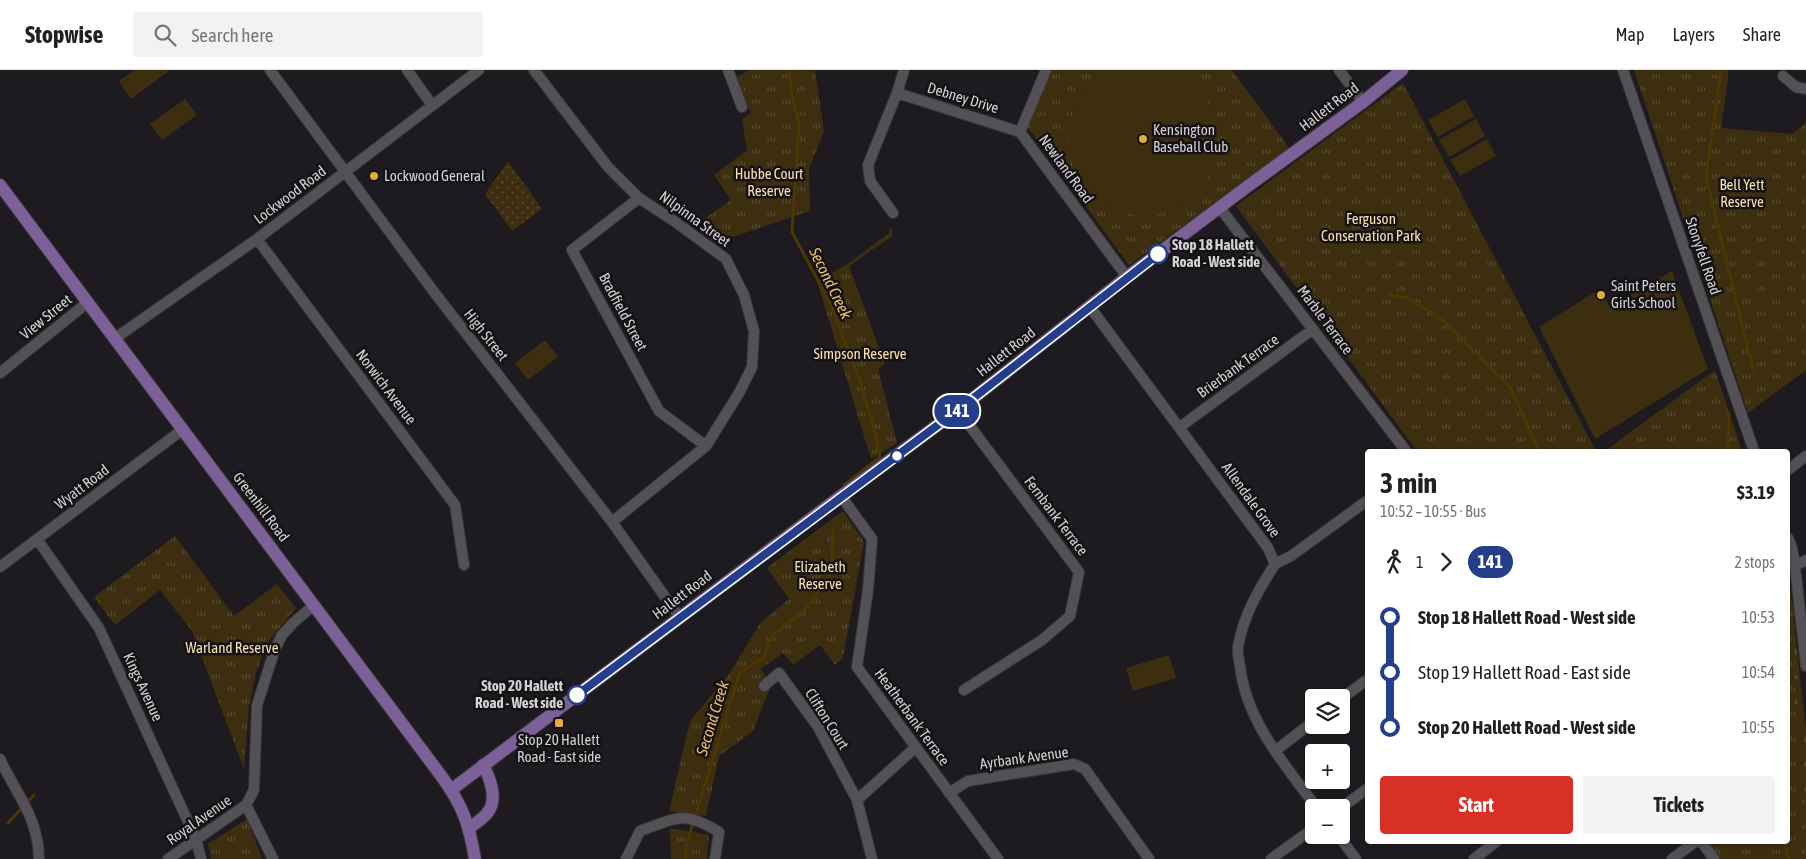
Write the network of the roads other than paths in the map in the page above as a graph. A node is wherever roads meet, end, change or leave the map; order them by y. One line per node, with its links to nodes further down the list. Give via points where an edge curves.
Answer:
1 (270, 70): 18 (street, High Street)
2 (407, 70): 15 (street)
3 (479, 70): 15 (street, Lockwood Road)
4 (534, 70): 20 (street, Nilpinna Street, via 608,167)
5 (728, 70): 16 (street)
6 (904, 70): 13 (street)
7 (1046, 70): 17 (street, Newland Road)
8 (1339, 70): 14 (street)
9 (1402, 70): 14 (main road, Hallett Road)
10 (1623, 70): 35 (street, Stonyfell Road)
11 (1783, 76): 12 (street, via 1796,87)
12 (1806, 89)
13 (897, 94): 17 (street, Debney Drive); 22 (street, via 868,165 870,181)
14 (1363, 102): 21 (main road, Hallett Road)
15 (432, 106): 18 (street, Lockwood Road)
16 (742, 107)
17 (1020, 132): 24 (street, Newland Road)
18 (345, 173): 23 (street, Lockwood Road); 40 (street, High Street)
19 (0, 185): 25 (main road, Greenhill Road)
20 (639, 198): 33 (street, Nilpinna Street, via 726,259 744,295 754,332 752,368); 33 (street, Bradfield Street, via 572,250 659,410)
21 (1220, 208): 24 (main road, Hallett Road); 27 (street, Marble Terrace)
22 (893, 213)
23 (257, 239): 28 (street, Lockwood Road); 45 (street, Norwich Avenue, via 455,505)
24 (1128, 277): 26 (main road, Hallett Road)
25 (87, 303): 28 (main road, Greenhill Road); 29 (street, View Street)
26 (1090, 307): 30 (main road, Hallett Road); 31 (street, Allendale Grove)
27 (1313, 329): 31 (street, Brierbank Terrace); 34 (street, Marble Terrace)
28 (114, 339): 32 (main road, Greenhill Road)
29 (0, 373)
30 (958, 410): 38 (main road, Hallett Road); 53 (street, Fernbank Terrace, via 1079,572 1070,616 1042,640)
31 (1180, 427): 44 (street, Allendale Grove, via 1268,548)
32 (182, 430): 41 (street, Wyatt Road); 48 (main road, Greenhill Road)
33 (706, 446): 40 (street, Nilpinna Street)
34 (1404, 449)
35 (1753, 449)
36 (1806, 456): 37 (street)
37 (1790, 468)
38 (841, 496): 49 (main road, Hallett Road); 56 (street, Heatherbank Terrace, via 872,539 857,667)
39 (1365, 502): 44 (street)
40 (612, 522): 49 (street, High Street)
41 (37, 539): 47 (street, Wyatt Road); 69 (street, Kings Avenue, via 99,628)
42 (1790, 543): 46 (street)
43 (1806, 560): 46 (street)
44 (1275, 564): 57 (street, via 1256,593 1238,648 1242,680 1254,718)
45 (464, 565)
46 (1795, 566): 50 (street)
47 (0, 567)
48 (314, 605): 60 (main road, Greenhill Road); 66 (street, via 293,622 275,649 257,705 254,790)
49 (680, 618): 59 (main road, Hallett Road)
50 (1806, 666)
51 (1365, 681): 54 (street)
52 (764, 686): 64 (street, Clifton Court, via 779,673 818,727)
53 (964, 690)
54 (1350, 692)
55 (1305, 728): 57 (street)
56 (916, 747): 62 (street, Heatherbank Terrace); 64 (street)
57 (1275, 751): 63 (street)
58 (0, 759): 74 (street, via 22,799 37,839)
59 (484, 765): 60 (main road, Hallett Road); 67 (main road, via 490,777 493,802 489,812)
60 (451, 790): 67 (main road, Greenhill Road)
61 (1365, 790): 65 (street)
62 (949, 793): 82 (street, Heatherbank Terrace); 83 (street, Ayrbank Avenue, via 968,780 1074,764 1085,769)
63 (1310, 799)
64 (857, 800): 81 (street, Clifton Court)
65 (1350, 801)
66 (246, 805): 69 (street, Royal Avenue); 77 (street)
67 (470, 828): 78 (main road, Greenhill Road)
68 (1305, 834): 84 (street)
69 (196, 838): 75 (street, Royal Avenue); 76 (street, Kings Avenue)
70 (1345, 844): 85 (street)
71 (1493, 844): 86 (street)
72 (1692, 844): 87 (street)
73 (1703, 844): 88 (street)
74 (39, 859)
75 (168, 859)
76 (201, 859)
77 (273, 859)
78 (475, 859)
79 (626, 859): 80 (street, via 640,831 676,818 700,821 719,832)
80 (715, 859)
81 (872, 859)
82 (998, 859)
83 (1149, 859)
84 (1271, 859)
85 (1356, 859)
86 (1474, 859)
87 (1672, 859)
88 (1714, 859)

